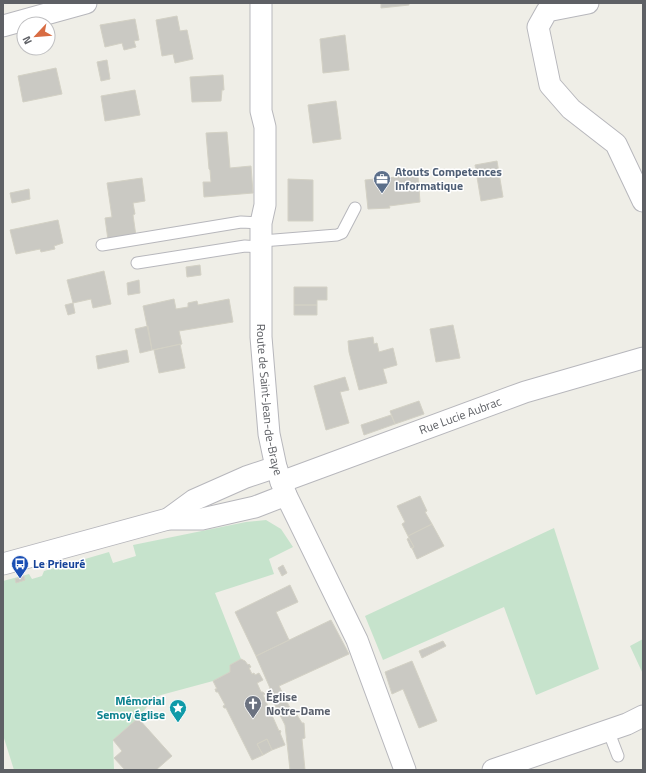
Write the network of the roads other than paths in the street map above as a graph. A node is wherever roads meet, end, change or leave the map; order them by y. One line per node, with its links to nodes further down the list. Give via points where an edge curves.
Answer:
1 (86, 3): 4 (street)
2 (261, 3): 7 (street, Route de Saint-Jean-de-Braye, via 261,111 265,127 265,205)
3 (588, 3): 5 (street, via 547,12 538,27 550,85 571,109 616,144)
4 (3, 26)
5 (643, 201)
6 (355, 208): 7 (lane, via 342,233 337,236)
7 (262, 237): 8 (lane, via 242,222); 9 (lane, via 245,246); 11 (street, Route de Saint-Jean-de-Braye, via 261,337 269,434)
8 (102, 245)
9 (137, 263)
10 (643, 358): 11 (street, Rue Lucie Aubrac, via 524,392)
11 (281, 482): 12 (street, via 246,477 194,500); 12 (street, via 256,507 202,519); 17 (street, Route de Saint-Jean-de-Braye, via 357,640)
12 (168, 519): 13 (street)
13 (3, 564)
14 (643, 716): 15 (street)
15 (608, 730): 16 (lane); 18 (street)
16 (618, 756)
17 (404, 770)
18 (493, 770)

